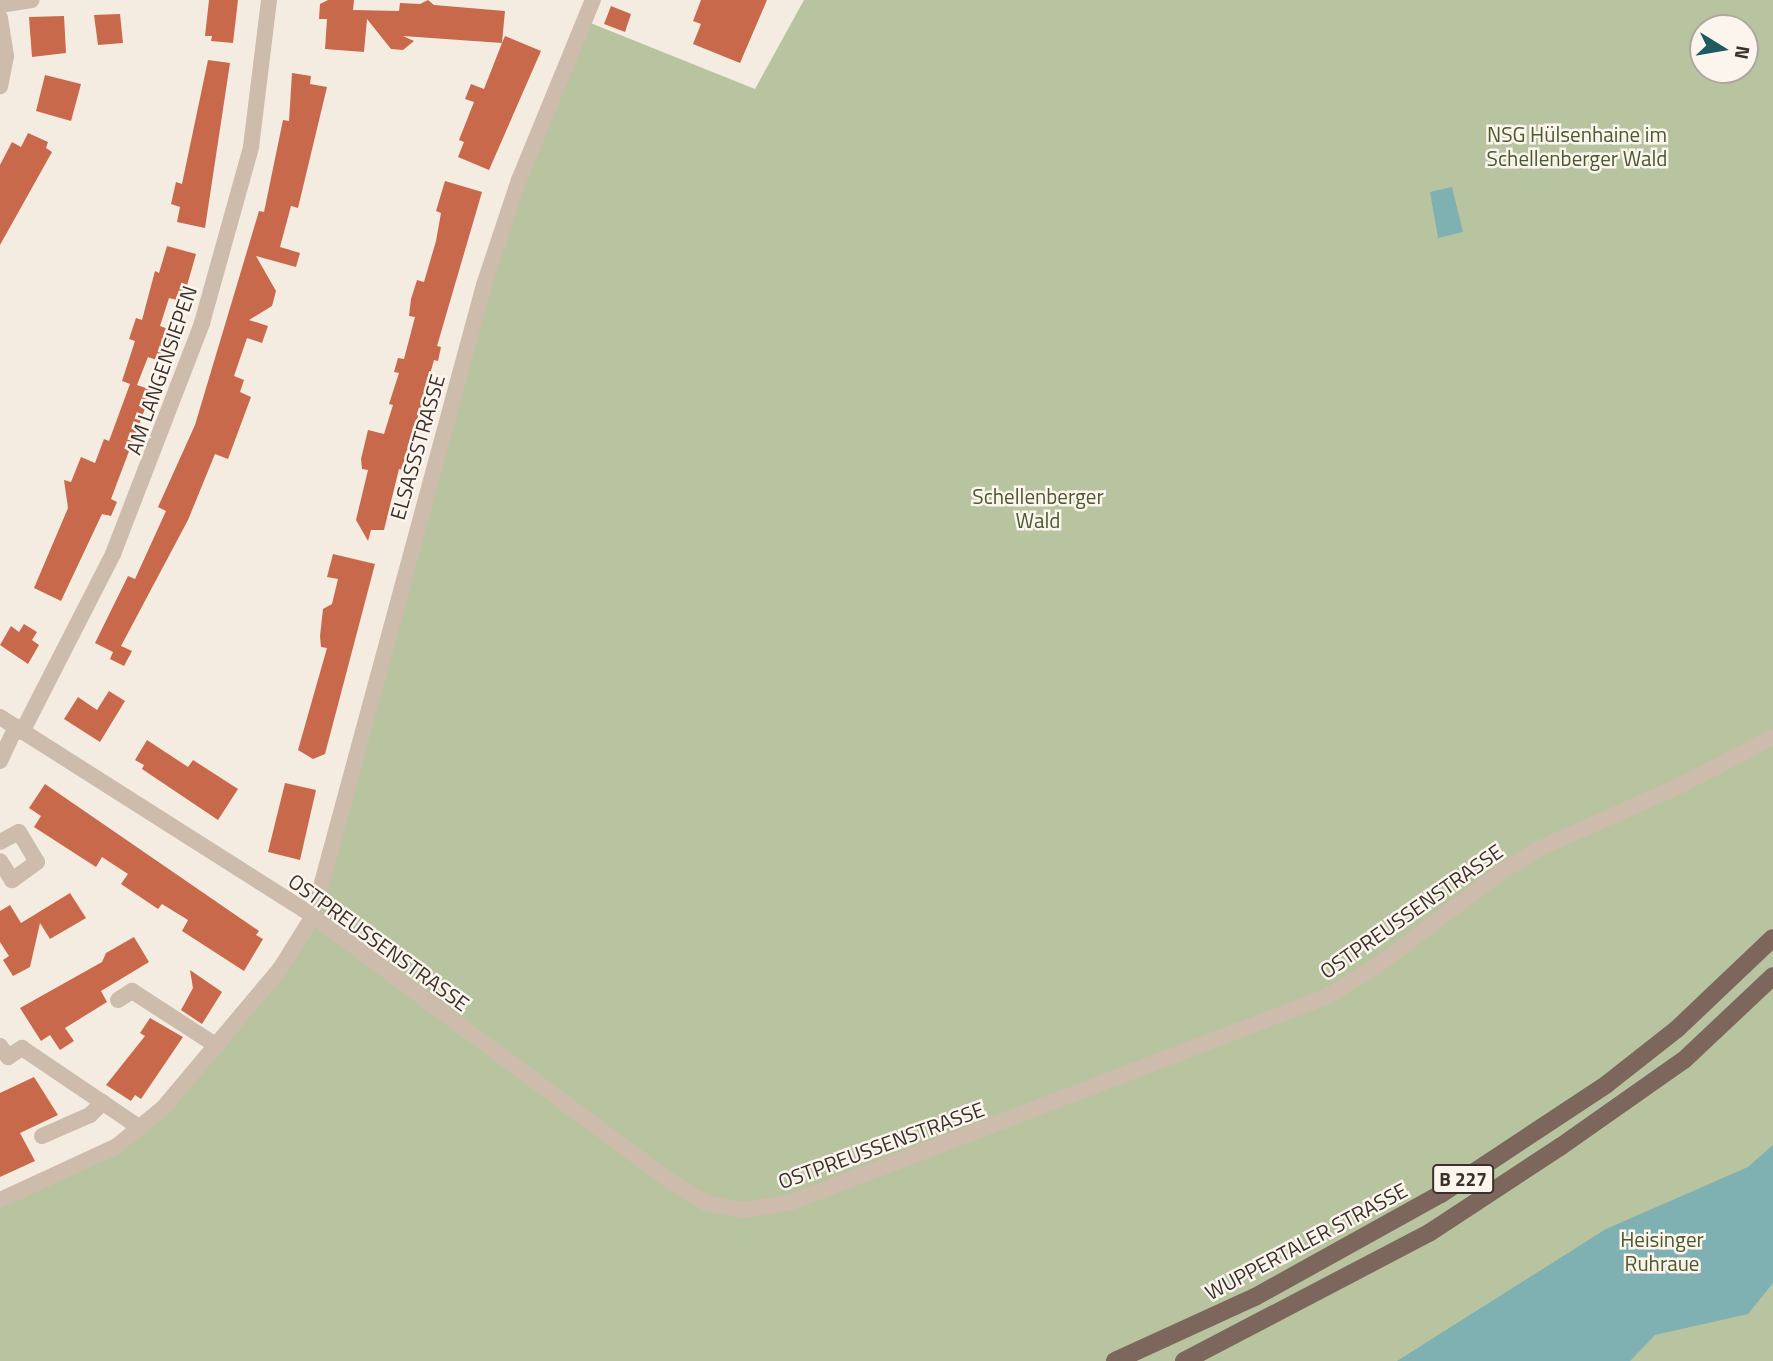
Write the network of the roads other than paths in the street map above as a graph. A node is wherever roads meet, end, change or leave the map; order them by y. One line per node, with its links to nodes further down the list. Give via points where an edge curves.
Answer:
1 (32, 0): 4 (street)
2 (269, 0): 8 (street, AM LANGENSIEPEN, via 251,147 202,323 124,530)
3 (593, 0): 13 (street, ELSASSSTRASSE, via 519,180 484,285)
4 (0, 5)
5 (0, 18): 6 (street, via 6,56)
6 (0, 86)
7 (0, 717): 8 (street, OSTPREUSSENSTRASSE)
8 (19, 729): 10 (street); 13 (street, OSTPREUSSENSTRASSE)
9 (1773, 737): 13 (street, OSTPREUSSENSTRASSE, via 1683,784 1538,849 1377,966 1326,997 858,1178 760,1209 706,1203 673,1183)
10 (0, 761)
11 (0, 842): 12 (street, via 19,832 37,862 12,880)
12 (0, 861)
13 (313, 916): 17 (street, ELSASSSTRASSE, via 288,958)
14 (1773, 938): 23 (main road, WUPPERTALER STRASSE / B 227, via 1677,1030 1617,1076 1451,1187 1255,1297)
15 (1773, 976): 24 (main road, B 227, via 1684,1059 1429,1233)
16 (118, 1000): 17 (street, via 132,991)
17 (217, 1046): 20 (street, ELSASSSTRASSE)
18 (3, 1055): 19 (street, via 22,1048)
19 (103, 1102): 20 (street); 21 (street, via 90,1115)
20 (140, 1128): 22 (street, ELSASSSTRASSE, via 84,1163)
21 (42, 1136)
22 (0, 1200)
23 (1115, 1361)
24 (1184, 1361)

